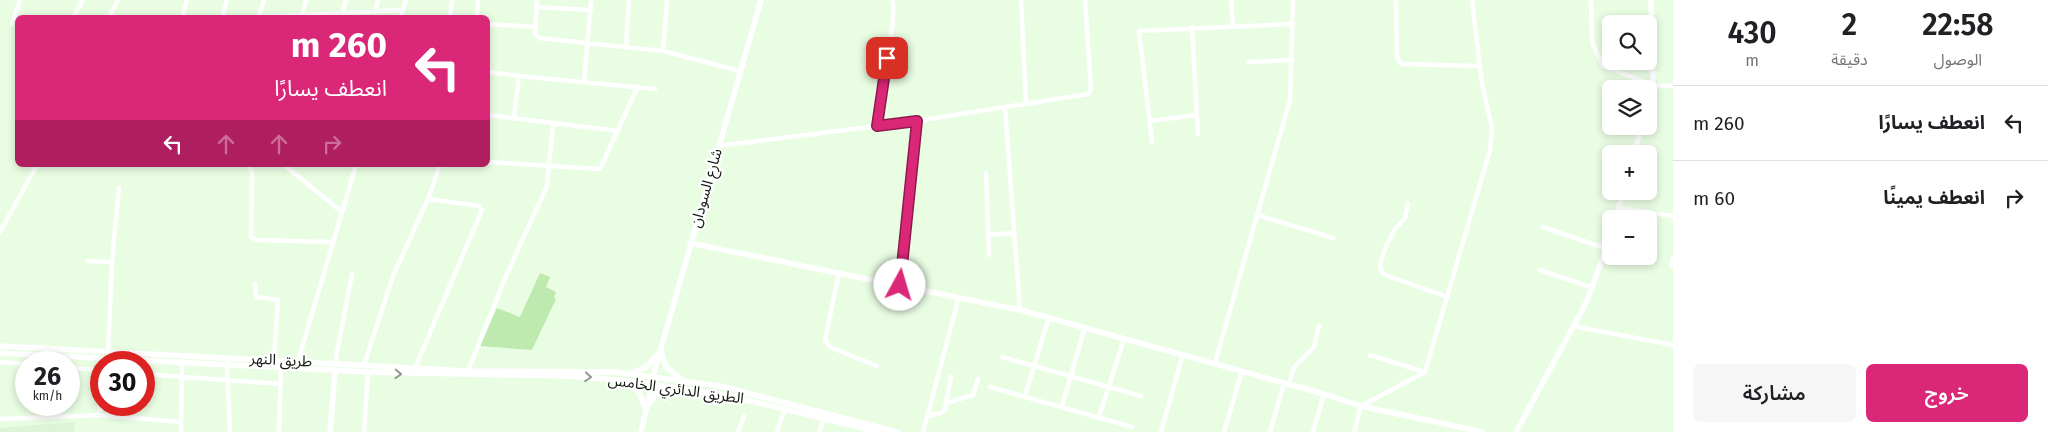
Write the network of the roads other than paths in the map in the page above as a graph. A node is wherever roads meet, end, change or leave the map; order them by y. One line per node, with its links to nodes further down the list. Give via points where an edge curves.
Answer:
1 (20, 0): 41 (street)
2 (83, 0): 31 (street)
3 (118, 0): 32 (street)
4 (188, 0): 33 (street)
5 (227, 0): 34 (street)
6 (264, 0): 35 (street)
7 (306, 0): 36 (street)
8 (346, 0): 37 (street)
9 (378, 0): 30 (street)
10 (406, 0): 28 (street)
11 (452, 0): 39 (street)
12 (478, 0): 40 (street)
13 (537, 0): 27 (street)
14 (591, 0): 29 (street)
15 (629, 0): 48 (street)
16 (667, 0): 49 (street)
17 (761, 0): 53 (main road, شارع السودان)
18 (892, 0): 71 (street, via 892,24)
19 (1021, 0): 63 (street)
20 (1085, 0): 63 (street, via 1090,92)
21 (1231, 0): 44 (street)
22 (1293, 0): 43 (street)
23 (1396, 0): 52 (street, via 1397,57 1401,64)
24 (1472, 0): 52 (street)
25 (1591, 0): 56 (street, via 1592,42 1603,66)
26 (1651, 0): 57 (main road)
27 (536, 6): 29 (street); 45 (street)
28 (402, 10): 30 (street); 38 (street)
29 (591, 10): 47 (street)
30 (375, 12): 37 (street)
31 (75, 15)
32 (110, 15)
33 (183, 15)
34 (223, 15)
35 (259, 15)
36 (302, 15): 37 (street)
37 (342, 15)
38 (401, 15)
39 (450, 15)
40 (478, 15)
41 (12, 24)
42 (490, 24): 45 (street)
43 (1293, 24): 44 (street); 50 (street)
44 (1232, 26): 46 (street)
45 (535, 27): 47 (street, via 539,38)
46 (1192, 27): 66 (street); 69 (street, via 1139,32)
47 (588, 41): 48 (street); 58 (street)
48 (626, 45): 49 (street)
49 (663, 51): 53 (street)
50 (1292, 60): 51 (street); 90 (street, via 1288,106)
51 (1248, 62)
52 (1480, 66): 113 (street, via 1492,128 1491,144)
53 (740, 71): 75 (main road, شارع السودان)
54 (490, 72): 55 (street)
55 (519, 76): 58 (street); 67 (street)
56 (1640, 80)
57 (1653, 80)
58 (584, 82): 60 (street)
59 (1657, 85): 61 (street)
60 (638, 86): 62 (street); 72 (street)
61 (1673, 86)
62 (655, 88)
63 (1026, 104): 64 (street)
64 (1005, 107): 68 (street); 94 (street)
65 (490, 115): 67 (street)
66 (1197, 115): 69 (street); 73 (street)
67 (514, 117): 70 (street)
68 (917, 121): 71 (street); 110 (street)
69 (1150, 121): 74 (street)
70 (553, 124): 72 (street); 82 (street)
71 (877, 126): 75 (street)
72 (618, 131): 82 (street, via 600,168)
73 (1198, 134)
74 (1152, 142)
75 (718, 146): 98 (main road, شارع السودان)
76 (490, 162): 82 (street)
77 (36, 167): 93 (street)
78 (250, 167): 97 (street, via 251,237 257,240)
79 (286, 167): 89 (street)
80 (355, 167): 89 (street)
81 (439, 167): 85 (street)
82 (550, 167): 151 (street, via 542,198 506,276)
83 (986, 173): 95 (street)
84 (119, 188): 103 (street)
85 (428, 199): 139 (street, via 393,276); 143 (street, via 479,206 482,210)
86 (1621, 200): 88 (main road)
87 (1408, 204): 113 (street, via 1405,218 1386,246 1381,271)
88 (1619, 208): 91 (street)
89 (341, 212): 97 (street)
90 (1257, 215): 96 (street); 138 (street)
91 (1673, 216)
92 (1543, 228): 99 (street)
93 (0, 232)
94 (1014, 233): 95 (street); 114 (street)
95 (988, 235): 100 (street)
96 (1333, 238)
97 (331, 242): 134 (street)
98 (690, 243): 108 (main road); 122 (main road, شارع السودان)
99 (1602, 247)
100 (989, 255)
101 (1673, 258): 105 (street)
102 (88, 261): 103 (street)
103 (112, 262): 123 (street)
104 (1602, 263): 111 (main road)
105 (1671, 265)
106 (1540, 270): 111 (street)
107 (352, 274): 137 (street)
108 (839, 274): 110 (main road); 140 (street, via 825,340 830,347)
109 (255, 284): 130 (street, via 256,297 278,300)
110 (900, 285): 112 (main road)
111 (1593, 288): 117 (main road)
112 (959, 297): 114 (main road); 180 (street)
113 (1448, 297): 150 (street)
114 (1020, 310): 115 (main road)
115 (1049, 317): 118 (main road); 141 (street)
116 (1319, 326): 165 (street, via 1314,348 1294,366)
117 (1573, 326): 120 (street); 204 (main road)
118 (1085, 327): 119 (main road); 156 (street)
119 (1124, 339): 125 (main road); 167 (street)
120 (1673, 345)
121 (0, 346): 123 (main road, طريق النهر)
122 (661, 349): 152 (main road, via 641,371); 154 (main road, شارع السودان); 160 (main road, via 666,367)
123 (108, 351)
124 (0, 353): 129 (main road, طريق النهر)
125 (1183, 354): 138 (main road); 198 (street)
126 (155, 355): 133 (main road, طريق النهر)
127 (1370, 355): 150 (street)
128 (1002, 357): 141 (street)
129 (90, 359)
130 (274, 360): 133 (main road, طريق النهر); 134 (main road, طريق النهر)
131 (155, 361): 132 (main road, طريق النهر)
132 (182, 361): 133 (main road, طريق النهر); 157 (street)
133 (226, 361): 142 (main road, طريق النهر); 162 (street)
134 (298, 361): 137 (main road, طريق النهر)
135 (0, 362): 136 (street)
136 (15, 363)
137 (335, 363): 139 (main road, طريق النهر)
138 (1215, 363): 148 (main road)
139 (364, 365): 143 (main road, طريق النهر)
140 (877, 366)
141 (1033, 366): 156 (street); 170 (street)
142 (280, 367): 144 (main road, طريق النهر); 163 (street)
143 (415, 368): 151 (main road, طريق النهر)
144 (324, 370): 145 (main road, طريق النهر); 161 (main road)
145 (334, 370): 146 (main road, طريق النهر); 161 (main road)
146 (346, 371): 149 (main road, طريق النهر); 161 (main road)
147 (562, 371): 151 (main road, طريق النهر); 152 (main road, الطريق الدائري الخامس)
148 (1242, 371): 165 (main road); 199 (street)
149 (368, 372): 151 (main road, طريق النهر, one-way to 151); 190 (street)
150 (1425, 372): 174 (street)
151 (469, 373): 159 (main road, الطريق الدائري الخامس, one-way to 159)
152 (627, 373): 154 (main road, الطريق الدائري الخامس)
153 (155, 375): 157 (street)
154 (653, 376): 160 (main road, الطريق الدائري الخامس)
155 (951, 376): 172 (street)
156 (1071, 376): 167 (street); 173 (street)
157 (181, 378): 162 (street); 184 (street)
158 (978, 379): 172 (street, via 973,395)
159 (619, 380): 164 (main road, الطريق الدائري الخامس); 176 (main road, via 639,392)
160 (683, 380): 196 (main road, الطريق الدائري الخامس, via 720,386)
161 (334, 381): 189 (main road)
162 (227, 382): 163 (street); 187 (street)
163 (280, 384): 188 (street)
164 (652, 384): 168 (main road, الطريق الدائري الخامس); 176 (main road)
165 (1287, 384): 169 (main road); 200 (street)
166 (990, 386): 170 (street)
167 (1108, 386): 171 (street); 182 (street)
168 (678, 388): 175 (main road, الطريق الدائري الخامس); 176 (main road, via 662,391)
169 (1324, 394): 174 (main road); 201 (street)
170 (1025, 396): 173 (street)
171 (1141, 396)
172 (947, 403): 180 (street, via 941,413)
173 (1062, 406): 182 (street)
174 (1361, 406): 202 (street); 203 (main road)
175 (785, 408): 181 (main road, الطريق الدائري الخامس); 193 (street)
176 (645, 409): 191 (main road)
177 (90, 415): 183 (street)
178 (111, 416): 184 (street)
179 (744, 416): 192 (street)
180 (928, 416): 197 (street)
181 (825, 417): 194 (street); 195 (main road, الطريق الدائري الخامس)
182 (1099, 417): 185 (street)
183 (0, 419)
184 (181, 422): 186 (street)
185 (1132, 427)
186 (181, 432)
187 (230, 432)
188 (279, 432)
189 (330, 432)
190 (364, 432)
191 (640, 432)
192 (738, 432)
193 (777, 432)
194 (819, 432)
195 (880, 432)
196 (897, 432)
197 (923, 432)
198 (1161, 432)
199 (1224, 432)
200 (1270, 432)
201 (1313, 432)
202 (1354, 432)
203 (1482, 432)
204 (1516, 432)

